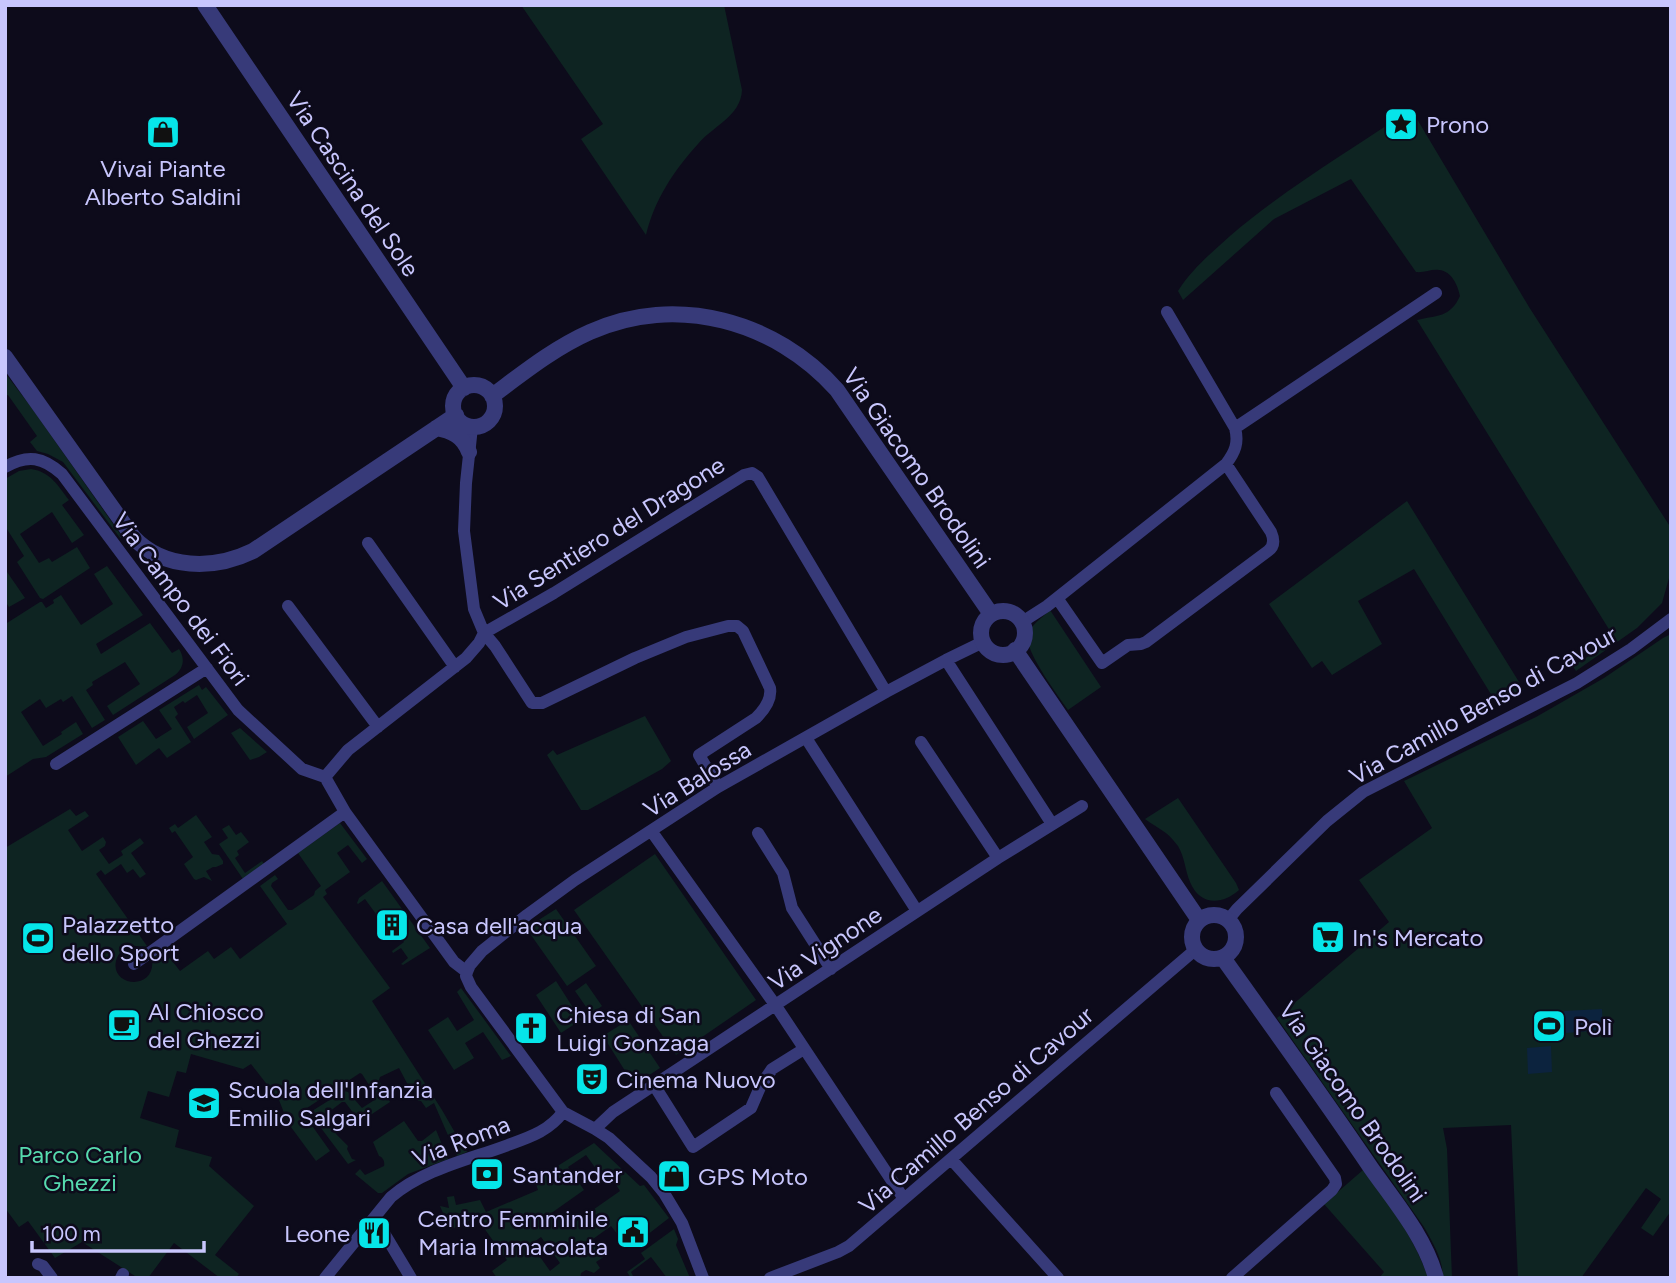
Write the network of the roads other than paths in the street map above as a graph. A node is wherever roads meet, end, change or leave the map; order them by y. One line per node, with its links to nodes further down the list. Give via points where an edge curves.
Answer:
1 (205, 5): 5 (street, Via Cascina del Sole)
2 (1436, 293): 9 (street)
3 (1167, 312): 9 (street)
4 (5, 357): 10 (street, via 133,537 150,550 186,563 221,562 253,551)
5 (464, 388): 6 (street, via 482,387); 7 (street, via 453,403)
6 (492, 396): 8 (street, via 492,416 483,425); 17 (street, Via Giacomo Brodolini, via 567,344 623,320 695,315 749,328 787,346 837,390)
7 (456, 415): 8 (street); 10 (street)
8 (472, 426): 11 (street)
9 (1234, 428): 12 (street, via 1236,447)
10 (436, 429): 11 (street, via 454,433)
11 (469, 452): 20 (street, via 464,531 474,609)
12 (1226, 464): 15 (street); 15 (street, via 1271,532 1274,542 1268,551 1146,642 1128,645 1102,663)
13 (5, 467): 25 (street, Via Campo dei Fiori, via 35,459 62,474)
14 (368, 543): 24 (street)
15 (1057, 598): 19 (street)
16 (288, 606): 27 (street)
17 (991, 614): 19 (street, via 1008,611); 21 (street, via 983,624)
18 (1671, 620): 41 (street, Via Camillo Benso di Cavour, via 1577,683 1363,792 1327,821)
19 (1022, 622): 22 (street, via 1023,642)
20 (484, 633): 24 (street); 26 (street, Via Sentiero del Dragone, via 752,473); 32 (street, via 535,704 664,645 728,626 740,628 770,696 756,718 699,755)
21 (983, 642): 22 (street, via 998,654); 23 (street, Via Balossa)
22 (1015, 650): 40 (street)
23 (946, 660): 26 (street, Via Balossa); 35 (street)
24 (456, 667): 27 (street)
25 (207, 668): 30 (street); 31 (street, Via Campo dei Fiori, via 238,710 292,761)
26 (886, 692): 28 (street, Via Balossa)
27 (378, 727): 31 (street)
28 (806, 738): 32 (street, Via Balossa); 39 (street)
29 (921, 742): 38 (street)
30 (55, 764)
31 (325, 776): 34 (street)
32 (718, 788): 36 (street, Via Balossa)
33 (1082, 806): 35 (street, Via Vignone)
34 (345, 812): 44 (street); 46 (street, via 454,962)
35 (1052, 824): 38 (street, Via Vignone)
36 (652, 832): 46 (street, Via Balossa, via 527,915 482,951); 47 (street)
37 (758, 833): 45 (street, via 783,873 792,908)
38 (998, 858): 39 (street, Via Vignone)
39 (917, 911): 45 (street, Via Vignone)
40 (1199, 920): 41 (street, via 1216,915); 42 (street, via 1191,934)
41 (1228, 920): 43 (street, via 1236,943)
42 (1195, 950): 43 (street, via 1211,960); 53 (street, Via Camillo Benso di Cavour)
43 (1223, 958): 64 (street, Via Giacomo Brodolini, via 1414,1229)
44 (134, 964)
45 (831, 969): 47 (street, Via Vignone)
46 (467, 972): 51 (street, via 471,987)
47 (776, 1006): 48 (street); 49 (street, Via Vignone)
48 (804, 1049): 49 (street, via 772,1069 751,1108 693,1147); 54 (street)
49 (654, 1085): 52 (street, Via Vignone)
50 (1276, 1093): 63 (street, via 1336,1184)
51 (563, 1112): 52 (street); 55 (street, Via Roma, via 542,1132 417,1179 391,1197)
52 (595, 1129): 60 (street, via 664,1193 682,1223)
53 (951, 1159): 54 (street, Via Camillo Benso di Cavour); 62 (street)
54 (904, 1199): 61 (street, Via Camillo Benso di Cavour, via 846,1248)
55 (374, 1217): 58 (street, Via Roma); 59 (street)
56 (38, 1264): 57 (street)
57 (52, 1278)
58 (325, 1278)
59 (411, 1278)
60 (703, 1278)
61 (770, 1278)
62 (1058, 1278)
63 (1232, 1278)
64 (1436, 1278)

